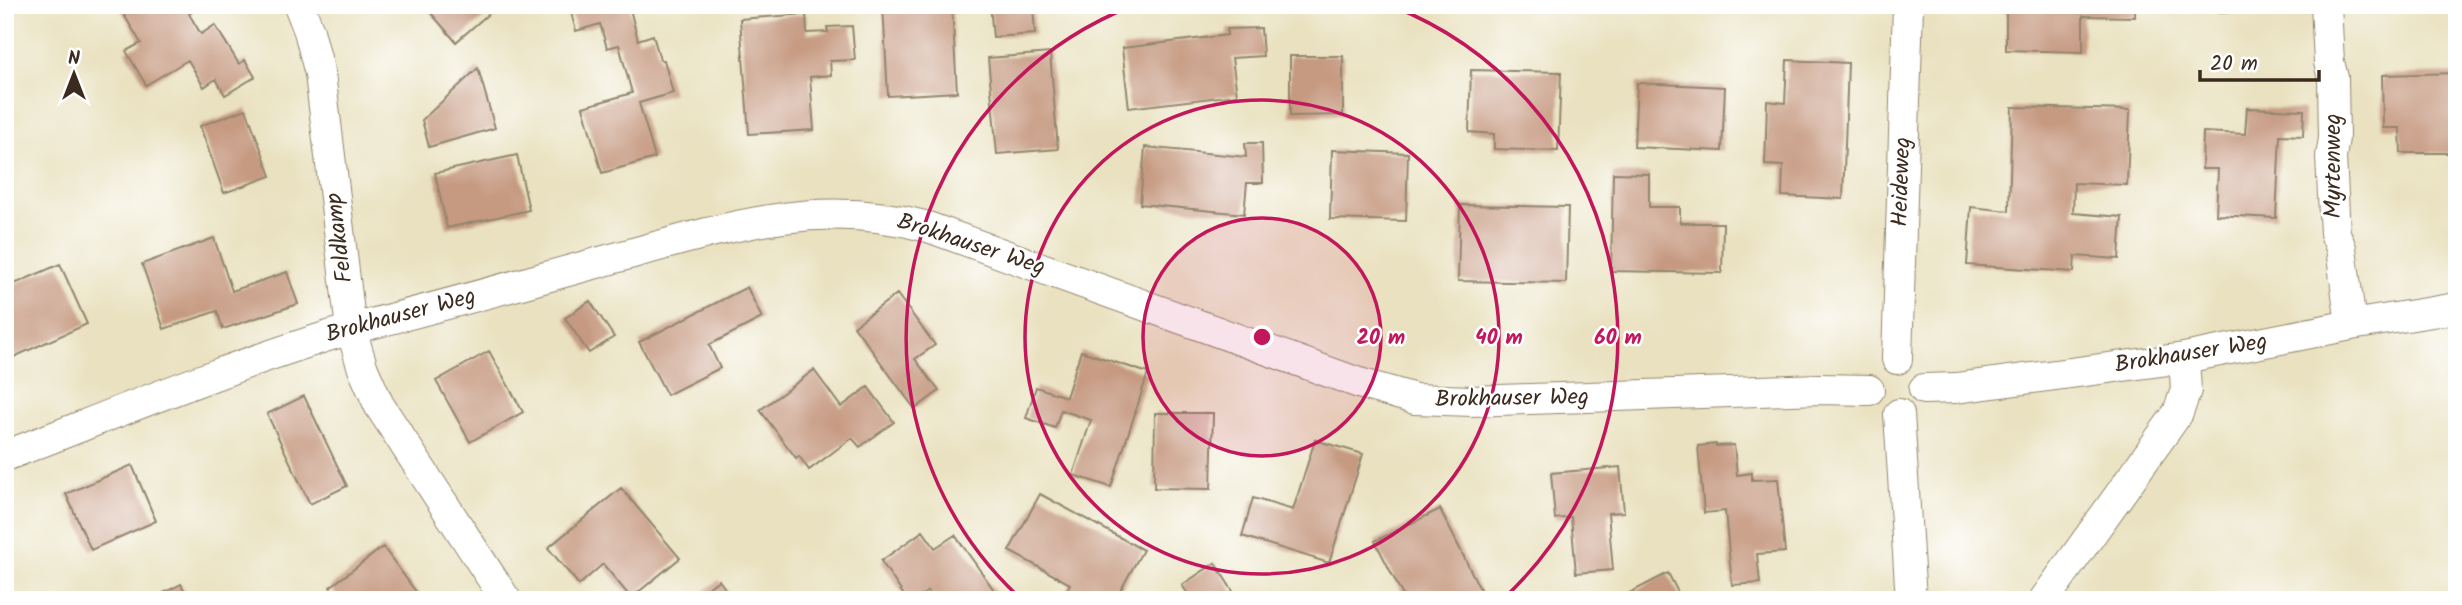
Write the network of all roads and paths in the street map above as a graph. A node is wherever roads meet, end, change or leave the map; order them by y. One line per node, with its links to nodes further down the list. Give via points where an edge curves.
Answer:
1 (299, 5): 6 (street, Feldkamp, via 320,74)
2 (1908, 5): 8 (street, Heideweg)
3 (2326, 5): 5 (street, Myrtenweg, via 2333,78 2335,233)
4 (2457, 308): 5 (street, Brokhauser Weg)
5 (2351, 326): 7 (street, Brokhauser Weg)
6 (351, 329): 10 (street, Brokhauser Weg, via 774,217 862,214 928,227 1359,383 1415,399); 12 (street, Brokhauser Weg); 13 (street, Feldkamp, via 379,405)
7 (2184, 358): 9 (street, Brokhauser Weg); 15 (street, via 2186,390 2179,412)
8 (1897, 359): 9 (street, via 1906,360 1920,372); 10 (street, via 1876,368)
9 (1924, 389): 11 (street, via 1916,406)
10 (1869, 390): 11 (street, via 1883,411)
11 (1899, 414): 14 (street)
12 (5, 456)
13 (506, 600)
14 (1911, 600)
15 (2043, 600)

